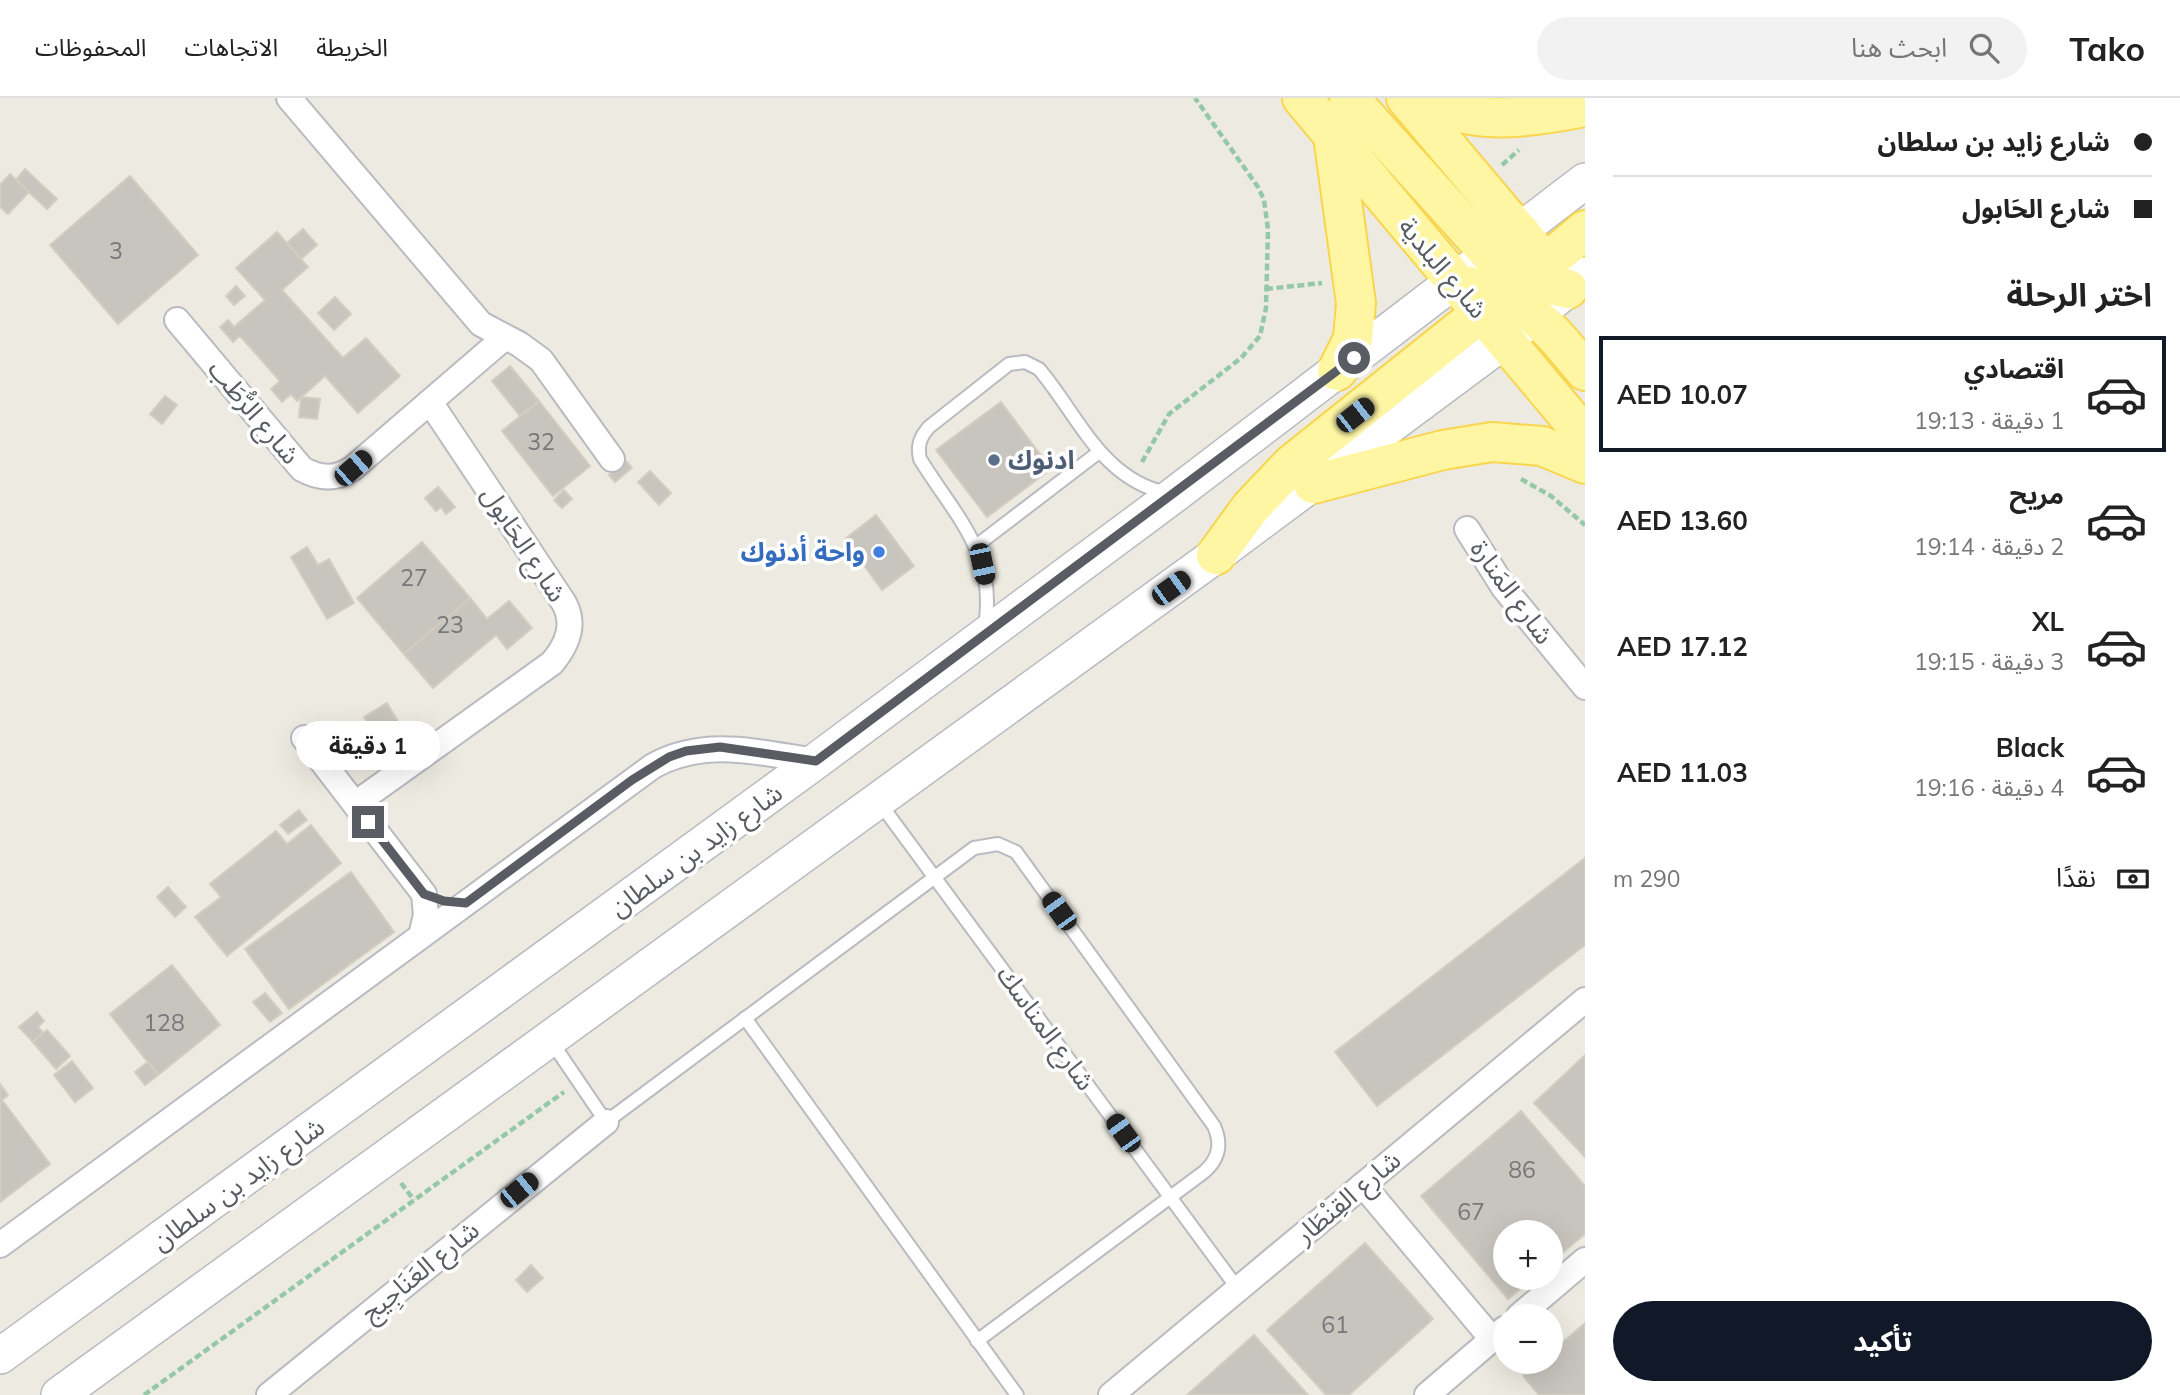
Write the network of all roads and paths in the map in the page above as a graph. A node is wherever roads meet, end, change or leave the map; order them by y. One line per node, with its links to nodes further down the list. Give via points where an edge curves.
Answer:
1 (289, 98): 14 (street, via 481,324)
2 (1195, 98): 22 (path, via 1264,200 1268,229 1265,322 1247,353 1169,414)
3 (1302, 98): 8 (main road, شارع البلدية)
4 (1349, 98): 12 (main road)
5 (1406, 98): 12 (main road, شارع البلدية)
6 (1418, 98): 7 (main road, via 1447,110 1494,119)
7 (1585, 107)
8 (1334, 136): 11 (main road, شارع البلدية); 15 (main road, via 1356,303 1353,339)
9 (1585, 181): 12 (main road)
10 (1585, 230): 12 (main road)
11 (1455, 282): 12 (main road, شارع البلدية); 15 (main road, شارع زايد بن سلطان)
12 (1529, 287): 16 (main road); 18 (main road, شارع البلدية); 23 (main road); 27 (main road, via 1292,464 1251,507)
13 (177, 320): 17 (street, شارع الرُّطَب, via 294,460 313,475 345,474)
14 (504, 338): 17 (street, شارع الرُّطَب); 20 (street, via 541,360)
15 (1337, 371): 24 (main road, شارع زايد بن سلطان)
16 (1585, 371)
17 (430, 402): 33 (street, شارع الحَابول, via 564,603 569,612 568,638 552,663)
18 (1585, 436)
19 (1099, 452): 22 (lane); 26 (lane); 26 (lane, via 1032,364 1017,362 989,380 929,427 918,450)
20 (612, 459)
21 (1585, 464): 23 (main road, via 1542,446 1492,442)
22 (1133, 481): 24 (lane)
23 (1313, 484): 27 (main road)
24 (1174, 495): 28 (main road, شارع زايد بن سلطان)
25 (1467, 529): 29 (street, شارع المَنارة, via 1504,588)
26 (976, 547): 28 (lane, via 987,600)
27 (1216, 555): 32 (main road)
28 (983, 636): 31 (main road, شارع زايد بن سلطان)
29 (1585, 687)
30 (304, 738): 33 (street)
31 (816, 761): 36 (street, via 720,747 669,757); 52 (main road, شارع زايد بن سلطان)
32 (878, 801): 34 (lane, شارع المناسك); 40 (main road)
33 (355, 804): 35 (street)
34 (934, 877): 39 (lane, شارع العَنَاجِيج); 44 (lane, شارع المناسك); 44 (lane, شارع العَنَاجِيج, via 985,844 1007,846 1022,859 1217,1133 1219,1148 1211,1166)
35 (424, 894): 36 (street); 37 (street)
36 (466, 903): 37 (street)
37 (421, 936): 45 (street)
38 (1585, 1000): 43 (street, شارع القِنْطَار)
39 (745, 1018): 42 (lane, شارع العَنَاجِيج); 51 (lane)
40 (550, 1040): 41 (lane); 53 (main road)
41 (579, 1082): 42 (lane); 54 (path)
42 (606, 1122): 55 (street, شارع العَنَاجِيج)
43 (1363, 1185): 47 (street, شارع القِنْطَار); 49 (street)
44 (1171, 1197): 47 (lane, شارع المناسك); 51 (lane, شارع العَنَاجِيج)
45 (0, 1245)
46 (1585, 1260): 48 (street)
47 (1238, 1289): 57 (street, شارع القِنْطَار)
48 (1533, 1304)
49 (1493, 1327)
50 (1493, 1339): 58 (street)
51 (977, 1341): 56 (lane)
52 (0, 1356)
53 (59, 1395)
54 (144, 1395)
55 (269, 1395)
56 (1017, 1395)
57 (1111, 1395)
58 (1426, 1395)

